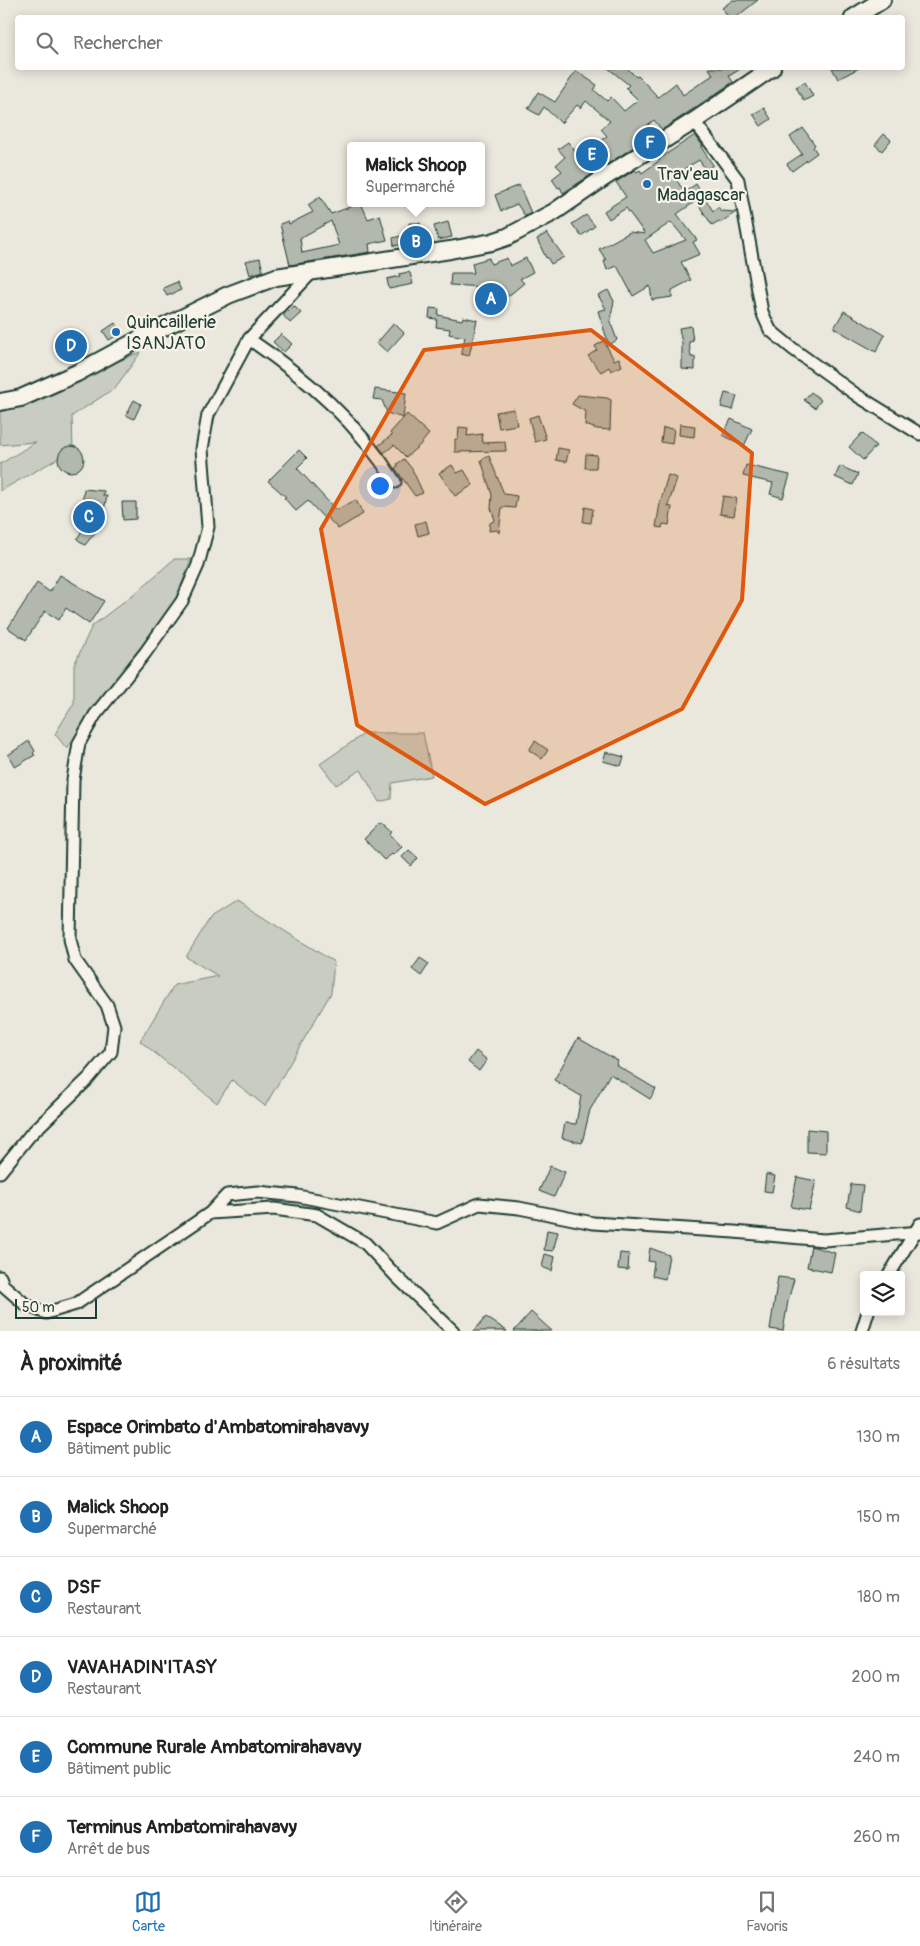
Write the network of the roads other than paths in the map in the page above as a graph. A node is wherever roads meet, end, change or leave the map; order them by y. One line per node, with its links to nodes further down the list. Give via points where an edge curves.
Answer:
1 (882, 0): 2 (main road)
2 (858, 15)
3 (769, 70): 4 (main road)
4 (694, 121): 5 (main road, via 554,212 507,237 450,250); 8 (street, via 738,180 762,312 770,330 858,396)
5 (314, 270): 6 (street); 7 (main road, via 252,285 136,340 77,373 22,398)
6 (249, 339): 9 (street, via 288,366 341,413); 10 (street, via 208,415 202,449 208,527 198,565 182,601 95,715 79,743 72,780 70,940 75,960 107,1005 114,1026 111,1052 30,1135)
7 (0, 402)
8 (920, 434)
9 (395, 482)
10 (0, 1172)
11 (210, 1213): 12 (street, via 227,1195 258,1192 298,1196 437,1223 479,1204 519,1208 593,1223 824,1240); 14 (street, via 76,1304 46,1313 26,1305 3,1285); 16 (street, via 274,1209 317,1215 365,1243)
12 (919, 1230): 13 (street)
13 (892, 1271)
14 (0, 1277)
15 (867, 1316): 17 (street)
16 (453, 1331)
17 (862, 1331)

